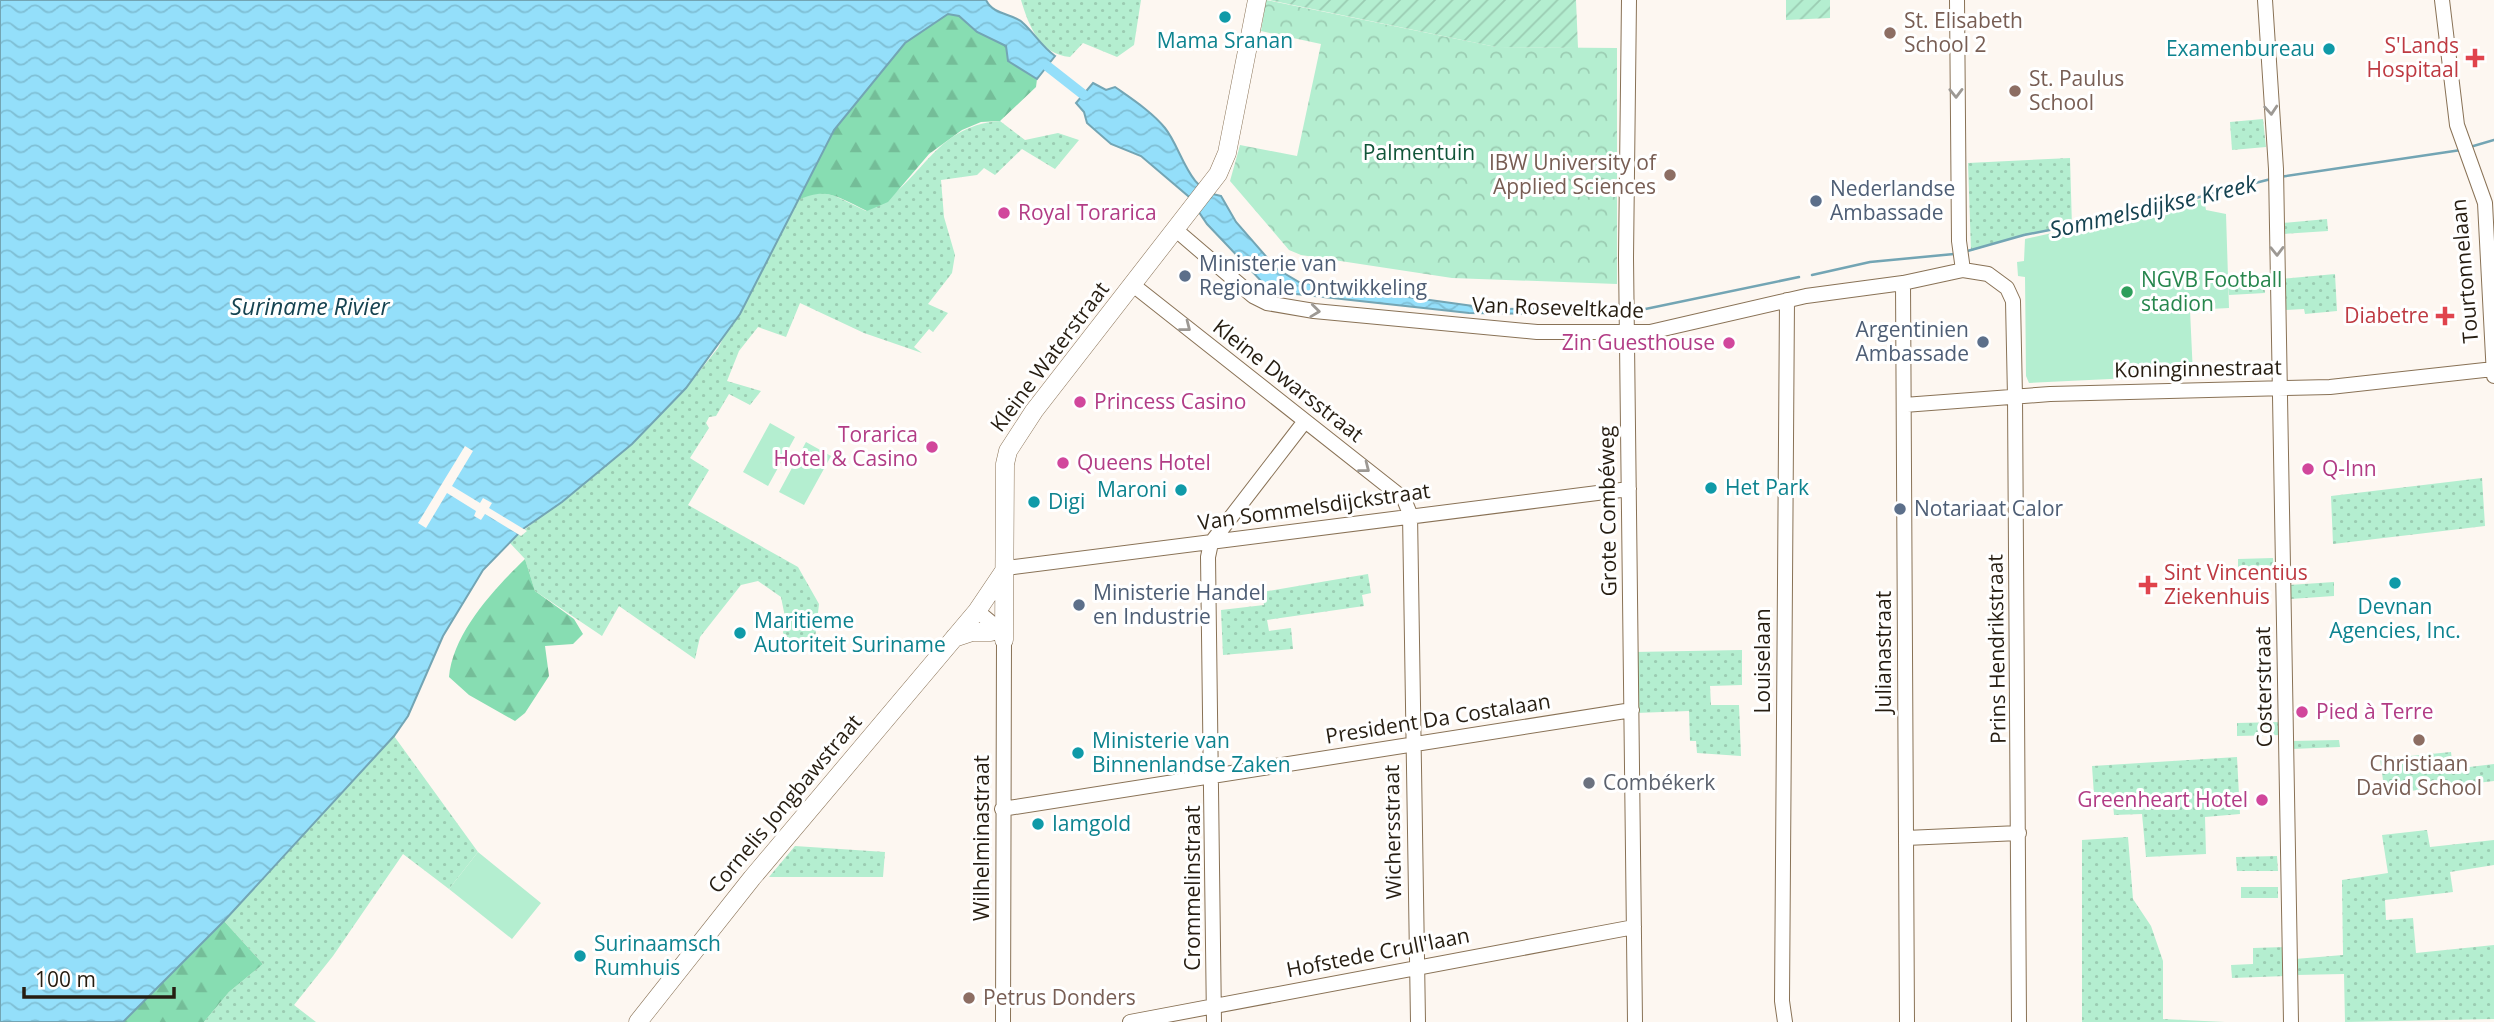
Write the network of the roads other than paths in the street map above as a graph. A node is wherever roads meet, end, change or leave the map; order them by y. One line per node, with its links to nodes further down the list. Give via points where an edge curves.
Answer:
1 (1256, 0): 6 (main road, Kleine Waterstraat, via 1227,153 1213,182)
2 (1629, 0): 12 (street, Grote Combéweg)
3 (1957, 0): 7 (street, one-way to 7)
4 (2265, 0): 15 (street, Costerstraat, one-way to 15, via 2276,176)
5 (2442, 0): 13 (street, Tourtonnelaan, via 2451,93 2485,203)
6 (1176, 230): 10 (main road, Kleine Waterstraat); 12 (street, Van Roseveltkade, one-way to 12, via 1267,303 1537,332)
7 (1962, 267): 8 (street, Van Roseveltkade); 9 (street, Van Roseveltkade)
8 (1999, 281): 16 (street, Prins Hendrikstraat, via 2013,301)
9 (1903, 282): 11 (street, Van Roseveltkade); 17 (street, Julianastraat)
10 (1133, 285): 18 (street, Kleine Dwarsstraat, one-way to 18); 22 (main road, Kleine Waterstraat, via 1008,451)
11 (1787, 300): 12 (street, Van Roseveltkade, via 1650,332); 40 (street, Louiselaan)
12 (1627, 328): 19 (street, Grote Combéweg)
13 (2494, 369): 14 (street, Tourtonnelaan); 15 (street, Koninginnestraat)
14 (2494, 376)
15 (2280, 388): 16 (street, Koninginnestraat); 43 (street, Costerstraat)
16 (2015, 397): 17 (street, Koninginnestraat); 30 (street, Prins Hendrikstraat)
17 (1904, 405): 31 (street, Julianastraat)
18 (1305, 421): 20 (street, Kleine Dwarsstraat, one-way to 20, via 1404,499); 21 (street)
19 (1629, 489): 20 (street, Van Sommelsdijckstraat); 26 (street, Grote Combéweg)
20 (1410, 514): 21 (street, Van Sommelsdijckstraat); 27 (street, Wichersstraat)
21 (1211, 543): 22 (street, Van Sommelsdijckstraat); 28 (street, Crommelinstraat)
22 (1006, 568): 23 (main road); 25 (main road, Kleine Waterstraat)
23 (974, 615): 24 (main road, Cornelis Jongbawstraat); 25 (street, via 995,626)
24 (953, 639): 25 (main road, via 972,632); 35 (main road, Cornelis Jongbawstraat)
25 (999, 642): 29 (street, Wilhelminastraat)
26 (1632, 710): 27 (street, President Da Costalaan); 32 (street, Grote Combéweg)
27 (1412, 744): 28 (street, President Da Costalaan); 33 (street, Wichersstraat)
28 (1213, 777): 29 (street, President Da Costalaan); 34 (street, Crommelinstraat)
29 (1002, 809): 36 (street, Wilhelminastraat)
30 (2019, 833): 31 (street); 42 (street, Prins Hendrikstraat)
31 (1906, 838): 41 (street, Julianastraat)
32 (1634, 927): 33 (street, Hofstede Crull'laan); 39 (street, Grote Combéweg)
33 (1417, 965): 34 (street, Hofstede Crull'laan); 38 (street, Wichersstraat)
34 (1214, 1015): 37 (street, Hofstede Crull'laan)
35 (638, 1022)
36 (1003, 1022)
37 (1130, 1022)
38 (1419, 1022)
39 (1635, 1022)
40 (1785, 1022)
41 (1908, 1022)
42 (2019, 1022)
43 (2291, 1022)

